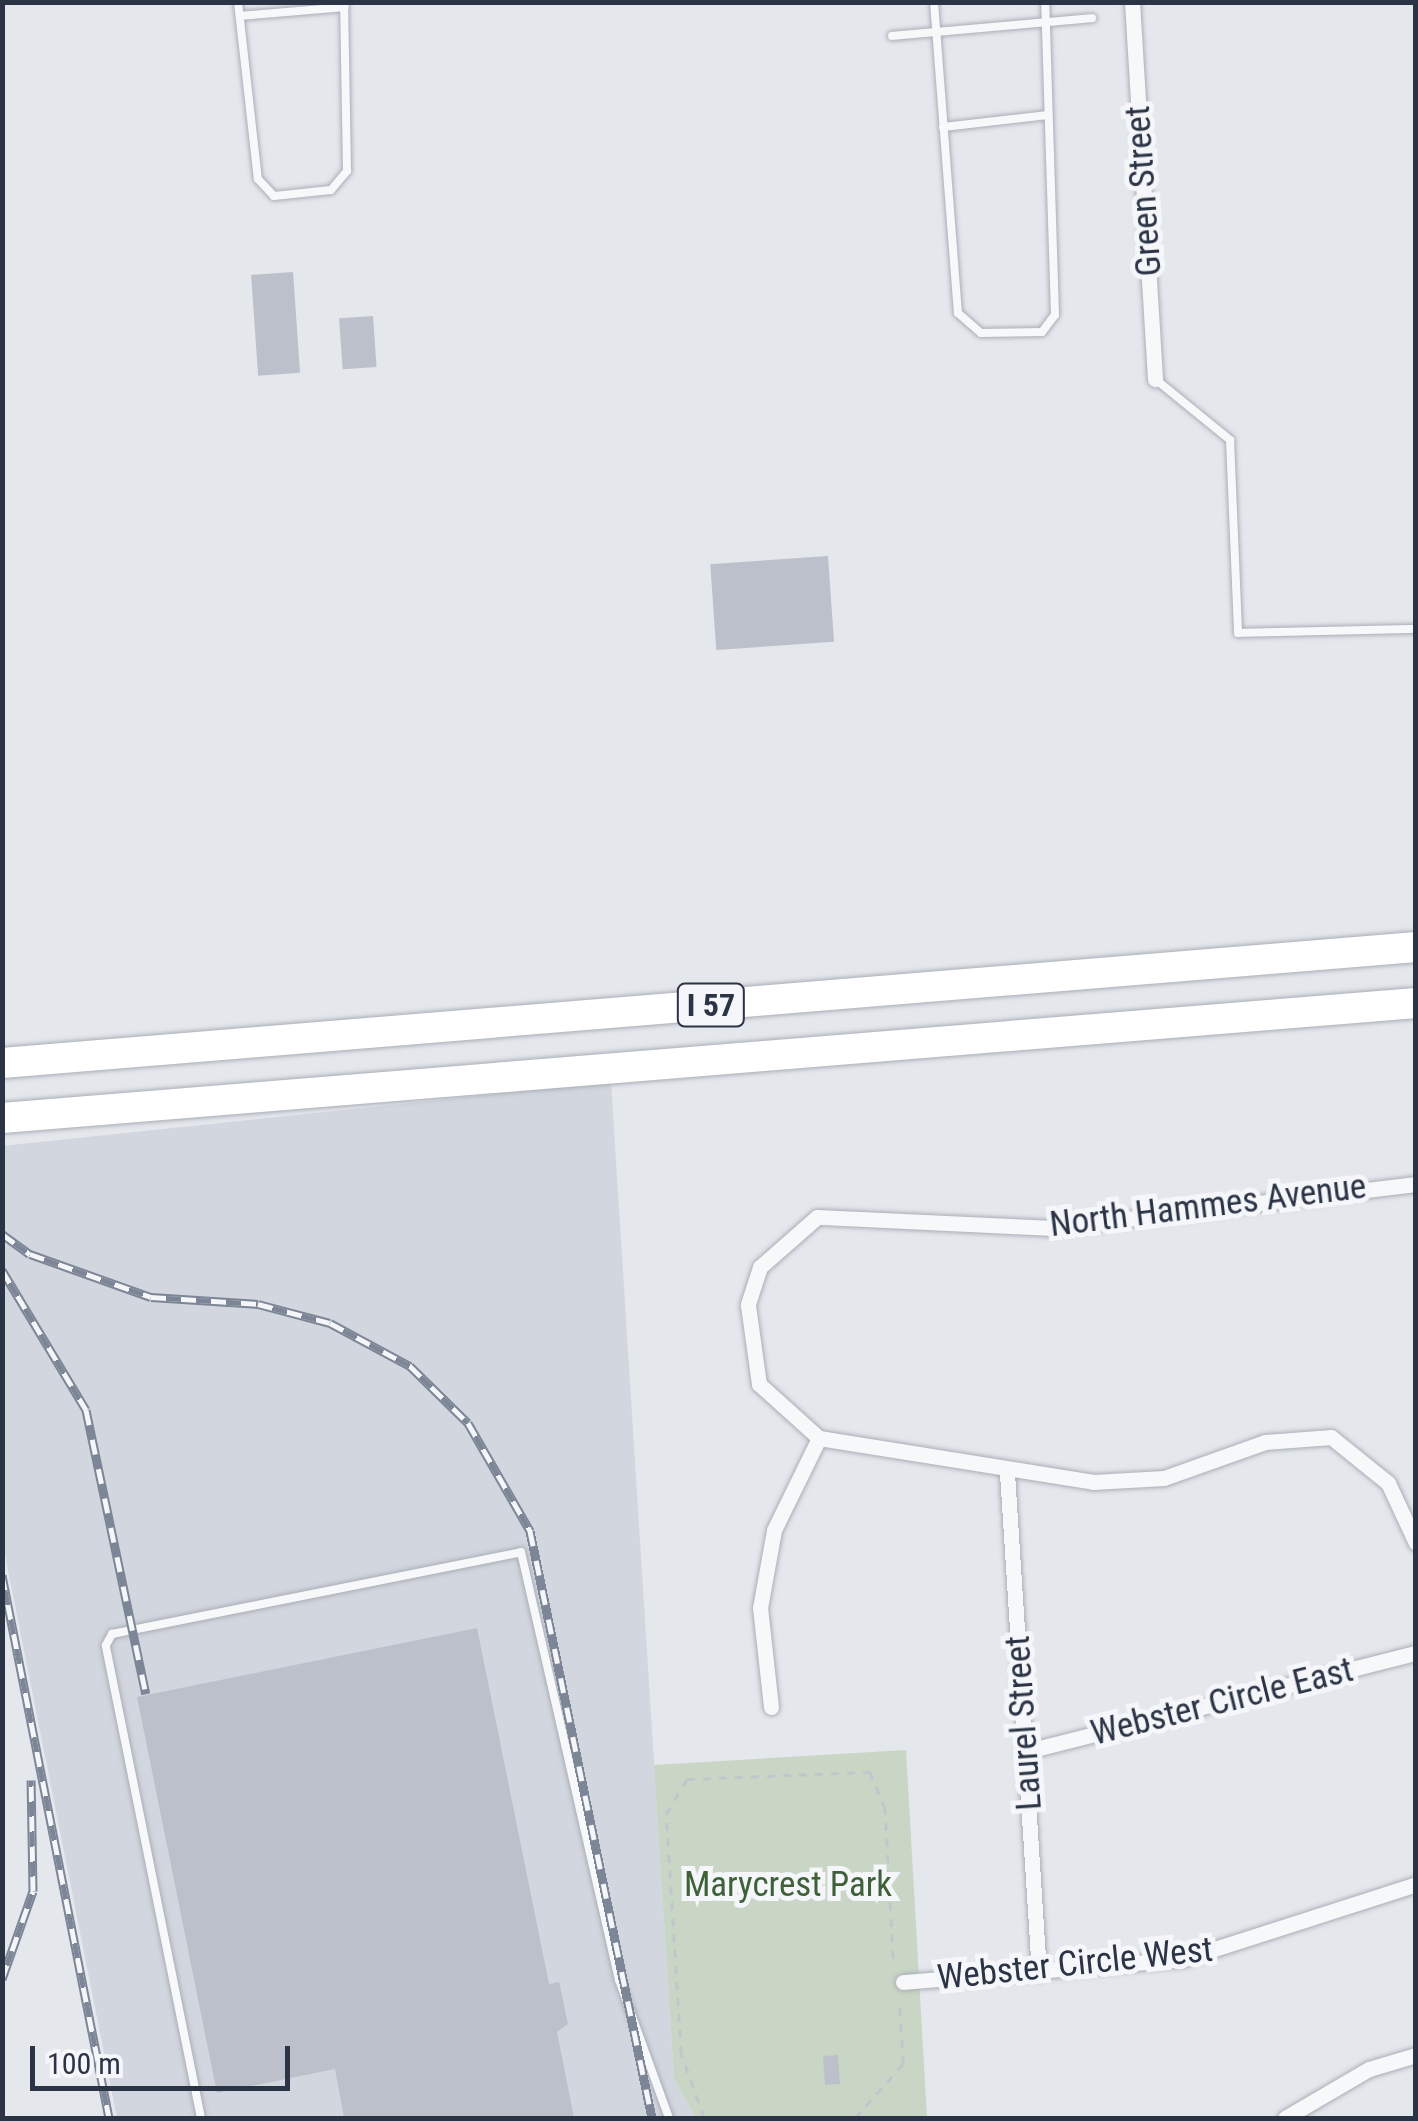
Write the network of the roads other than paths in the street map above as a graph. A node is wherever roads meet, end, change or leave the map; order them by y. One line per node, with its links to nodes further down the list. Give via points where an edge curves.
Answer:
1 (238, 2): 6 (lane)
2 (934, 2): 9 (lane)
3 (1044, 2): 8 (lane)
4 (1132, 2): 13 (street, Green Street)
5 (345, 5): 6 (lane); 6 (lane, via 346,171 331,190 274,196 258,179)
6 (240, 16)
7 (1092, 18): 8 (lane)
8 (1045, 22): 9 (lane); 11 (lane)
9 (935, 31): 10 (lane); 12 (lane)
10 (892, 36)
11 (1048, 115): 12 (lane); 12 (lane, via 1055,315 1042,332 981,333 958,313)
12 (943, 127)
13 (1156, 379): 14 (lane, via 1230,440 1238,633)
14 (1416, 628)
15 (1416, 948): 17 (highway, I 57)
16 (1416, 1003): 18 (highway, I 57)
17 (5, 1062)
18 (12, 1117)
19 (1416, 1184): 20 (street, North Hammes Avenue, via 1054,1228 817,1217 760,1267 748,1305 759,1384)
20 (819, 1438): 21 (street); 24 (street, via 790,1489 760,1608)
21 (1007, 1472): 22 (street, via 1164,1478 1265,1442 1331,1437 1388,1482); 25 (street, Laurel Street)
22 (1416, 1543)
23 (1416, 1654): 25 (street, Webster Circle East)
24 (771, 1707)
25 (1028, 1751): 27 (street, Laurel Street)
26 (1416, 1884): 27 (street, Webster Circle West, via 1182,1959)
27 (1040, 1972): 28 (street, Webster Circle West)
28 (899, 1986)
29 (1416, 2055): 32 (street, via 1369,2069)
30 (201, 2118): 31 (lane, via 106,1645 112,1634 521,1552 618,1980)
31 (669, 2118)
32 (1285, 2118)

